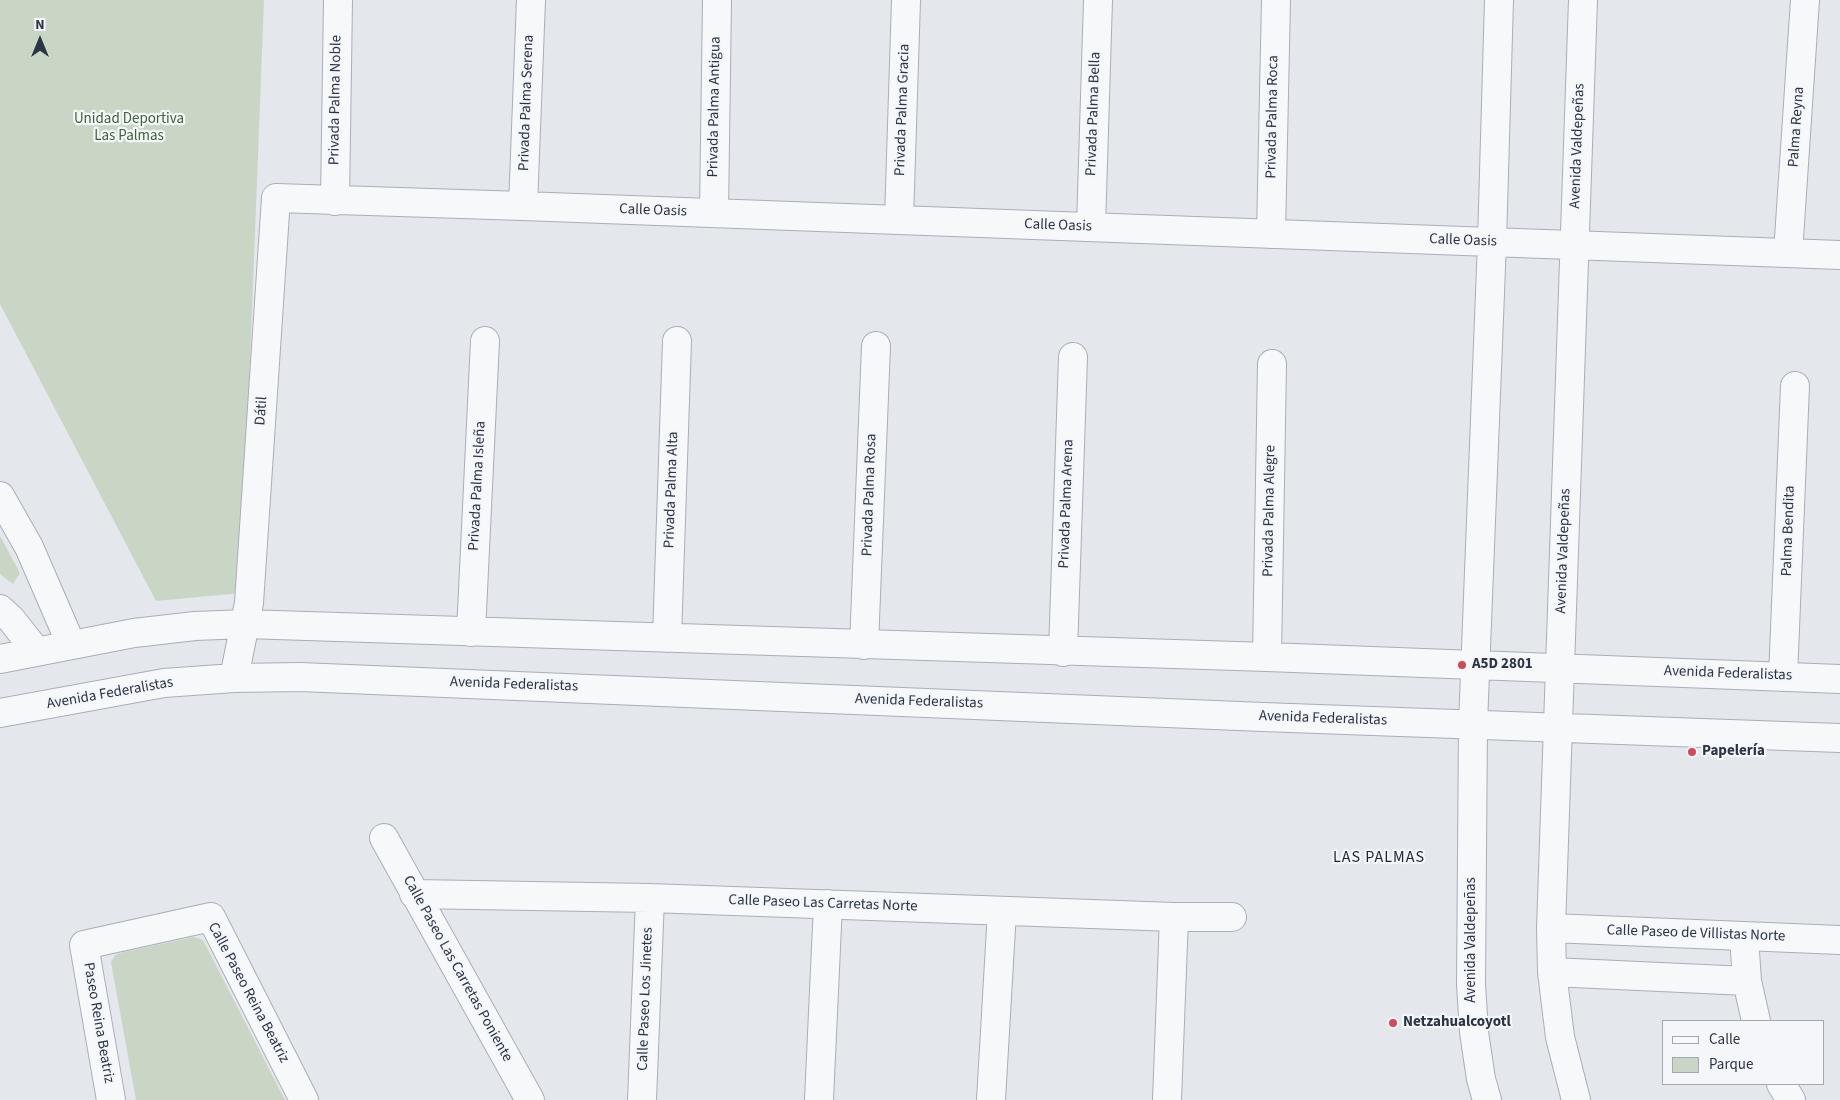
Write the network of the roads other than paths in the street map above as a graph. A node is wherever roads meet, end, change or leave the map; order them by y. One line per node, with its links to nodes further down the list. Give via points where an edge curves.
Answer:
1 (338, 0): 11 (street, Privada Palma Noble)
2 (530, 0): 12 (street, Privada Palma Serena)
3 (717, 0): 13 (street, Privada Palma Antigua)
4 (906, 0): 14 (street, Privada Palma Gracia)
5 (1098, 0): 15 (street, Privada Palma Bella)
6 (1276, 0): 16 (street, Privada Palma Roca)
7 (1499, 0): 17 (street, Avenida Valdepeñas)
8 (1583, 0): 18 (street, Avenida Valdepeñas)
9 (1805, 0): 19 (street, Palma Reyna)
10 (276, 198): 11 (street, Calle Oasis); 29 (street, Dátil)
11 (335, 201): 12 (street, Calle Oasis)
12 (523, 206): 13 (street, Calle Oasis)
13 (714, 213): 14 (street, Calle Oasis)
14 (899, 220): 15 (street, Calle Oasis)
15 (1091, 227): 16 (street, Calle Oasis)
16 (1271, 234): 17 (street, Calle Oasis)
17 (1492, 242): 18 (street, Calle Oasis); 38 (street, Avenida Valdepeñas)
18 (1574, 245): 19 (street, Calle Oasis); 39 (street, Avenida Valdepeñas)
19 (1788, 253): 20 (street, Calle Oasis)
20 (1840, 255)
21 (485, 341): 30 (street, Privada Palma Isleña)
22 (677, 341): 31 (street, Privada Palma Alta)
23 (876, 346): 33 (street, Privada Palma Rosa)
24 (1072, 357): 35 (street, Privada Palma Arena)
25 (1272, 364): 36 (street, Privada Palma Alegre)
26 (1795, 386): 40 (street, Palma Bendita)
27 (0, 496): 32 (street, via 29,548)
28 (0, 609): 34 (street)
29 (245, 624): 30 (street, Avenida Federalistas); 32 (street, Avenida Federalistas, via 134,632); 41 (street, Dátil)
30 (471, 632): 31 (street, Avenida Federalistas)
31 (666, 638): 33 (street, Avenida Federalistas)
32 (71, 644): 34 (street, Avenida Federalistas)
33 (864, 645): 35 (street, Avenida Federalistas)
34 (37, 652): 37 (street, Avenida Federalistas)
35 (1063, 652): 36 (street, Avenida Federalistas)
36 (1267, 657): 38 (street, Avenida Federalistas)
37 (0, 659)
38 (1475, 665): 39 (street, Avenida Federalistas); 44 (street, Avenida Valdepeñas)
39 (1560, 668): 40 (street, Avenida Federalistas); 45 (street, Avenida Valdepeñas)
40 (1783, 676): 42 (street, Avenida Federalistas)
41 (234, 678): 43 (street, Avenida Federalistas, via 164,683); 44 (street, Avenida Federalistas, via 300,676)
42 (1840, 679)
43 (0, 714)
44 (1474, 724): 45 (street, Avenida Federalistas); 69 (street, Avenida Valdepeñas, via 1471,984 1474,1032)
45 (1558, 728): 46 (street, Avenida Federalistas); 54 (street, Avenida Valdepeñas)
46 (1840, 738)
47 (384, 838): 48 (street, Calle Paseo Las Carretas Poniente)
48 (414, 894): 49 (street, Calle Paseo Las Carretas Norte); 64 (street, Calle Paseo Las Carretas Poniente)
49 (650, 898): 50 (street, Calle Paseo Las Carretas Norte); 65 (street, Calle Paseo Los Jinetes)
50 (828, 904): 51 (street, Calle Paseo Las Carretas Norte); 66 (street)
51 (1002, 911): 52 (street, Calle Paseo Las Carretas Norte); 67 (street)
52 (1174, 917): 53 (street, Calle Paseo Las Carretas Norte); 68 (street)
53 (1232, 917)
54 (1551, 928): 55 (street, Calle Paseo de Villistas Norte); 58 (street, Avenida Valdepeñas)
55 (1744, 937): 56 (street, Calle Paseo de Villistas Norte); 59 (street)
56 (1840, 940)
57 (84, 946): 62 (street, Paseo Reina Beatriz); 63 (street, Calle Paseo Reina Beatriz, via 211,917)
58 (1552, 972): 59 (street); 70 (street, Avenida Valdepeñas, via 1560,1037)
59 (1747, 981): 60 (street)
60 (1756, 1020)
61 (1782, 1085): 71 (street)
62 (112, 1100)
63 (304, 1100)
64 (530, 1100)
65 (642, 1100)
66 (820, 1100)
67 (991, 1100)
68 (1166, 1100)
69 (1487, 1100)
70 (1576, 1100)
71 (1791, 1100)

